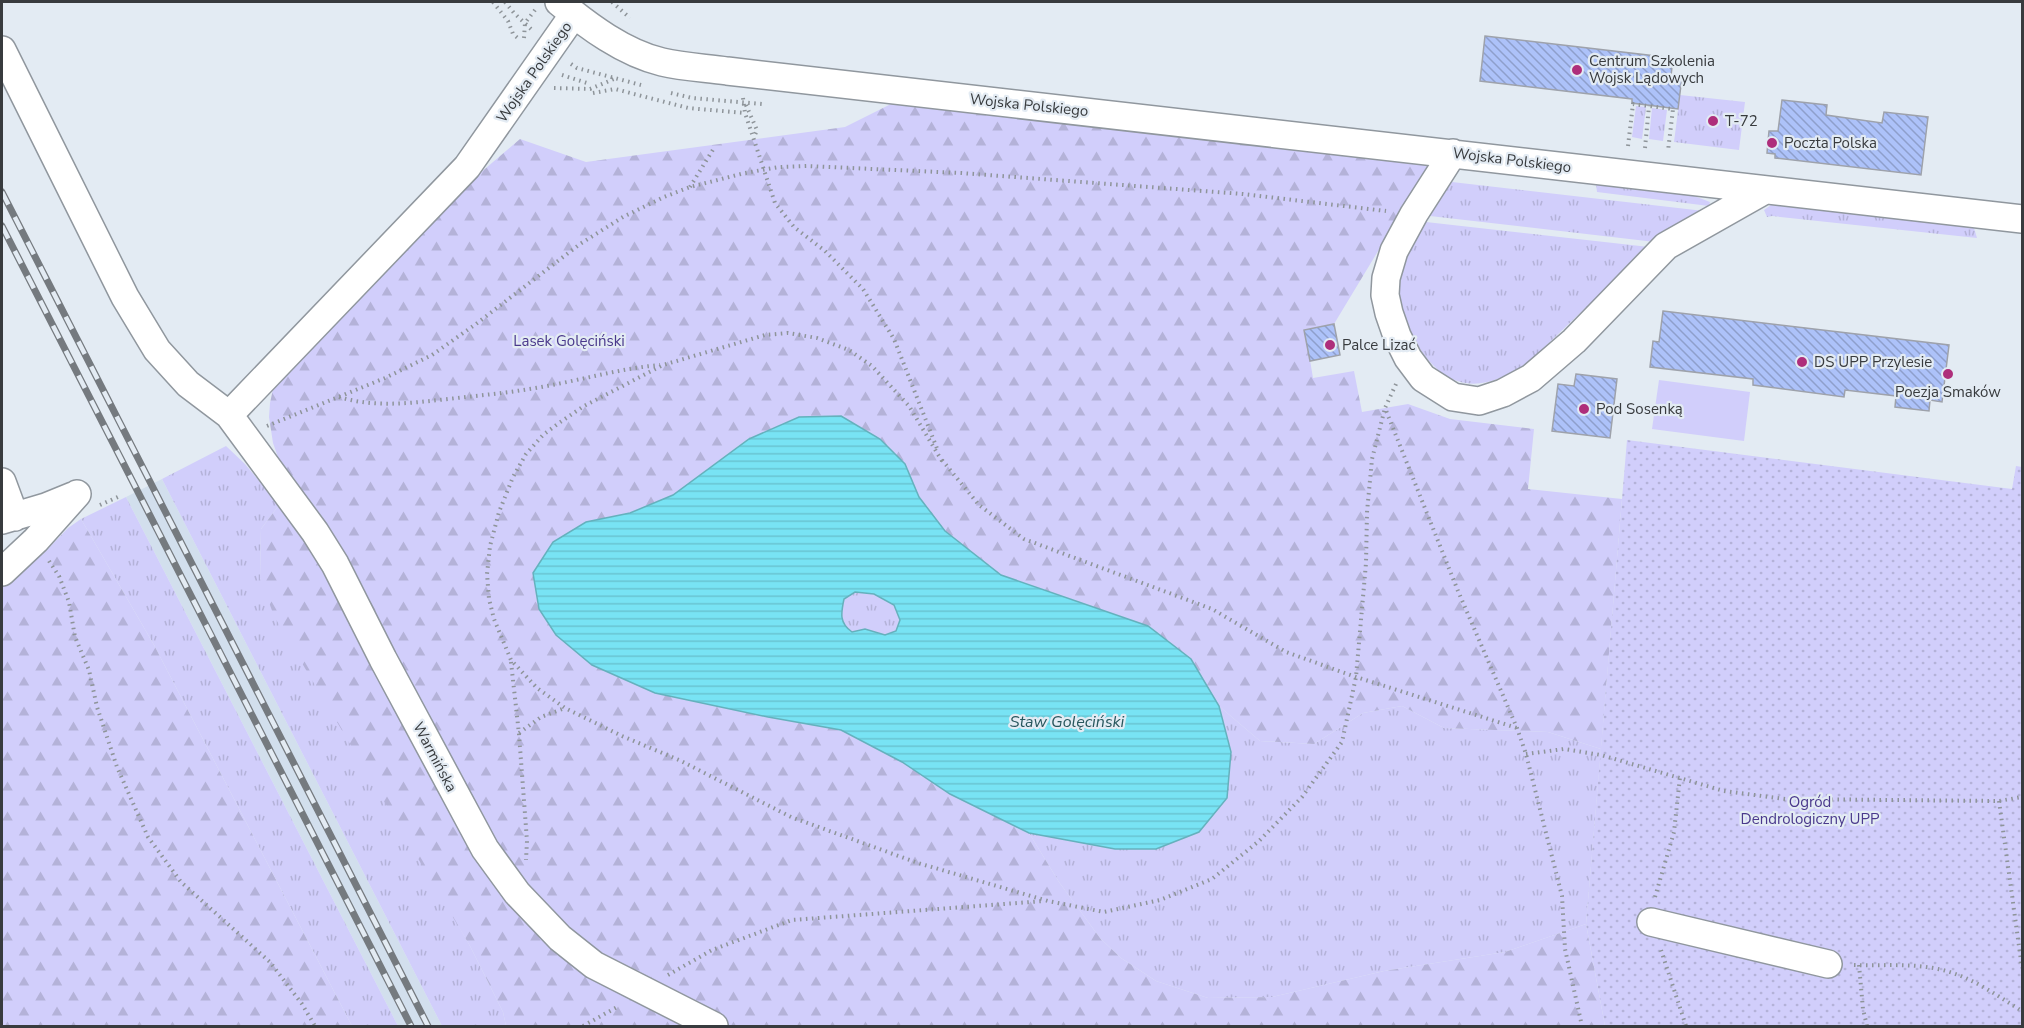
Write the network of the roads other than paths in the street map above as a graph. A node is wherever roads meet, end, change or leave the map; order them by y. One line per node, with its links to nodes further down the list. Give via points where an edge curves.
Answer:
1 (566, 8): 3 (street, Wojska Polskiego, via 632,52 663,62); 6 (street, Wojska Polskiego, via 522,88 467,167)
2 (2, 50): 6 (street, Warmińska, via 125,297 157,350 188,384)
3 (1453, 153): 4 (street, Wojska Polskiego); 4 (street, via 1394,251 1385,295 1408,358 1423,378 1453,397 1479,401 1531,378 1574,341 1666,246)
4 (1765, 190): 5 (street, Wojska Polskiego)
5 (2022, 219)
6 (237, 426): 12 (street, Warmińska, via 335,564 485,849 516,893 560,938 594,965)
7 (2, 482): 8 (street)
8 (8, 518): 9 (street, via 77,494)
9 (2, 572)
10 (1651, 922): 11 (street)
11 (1828, 964)
12 (714, 1026)

